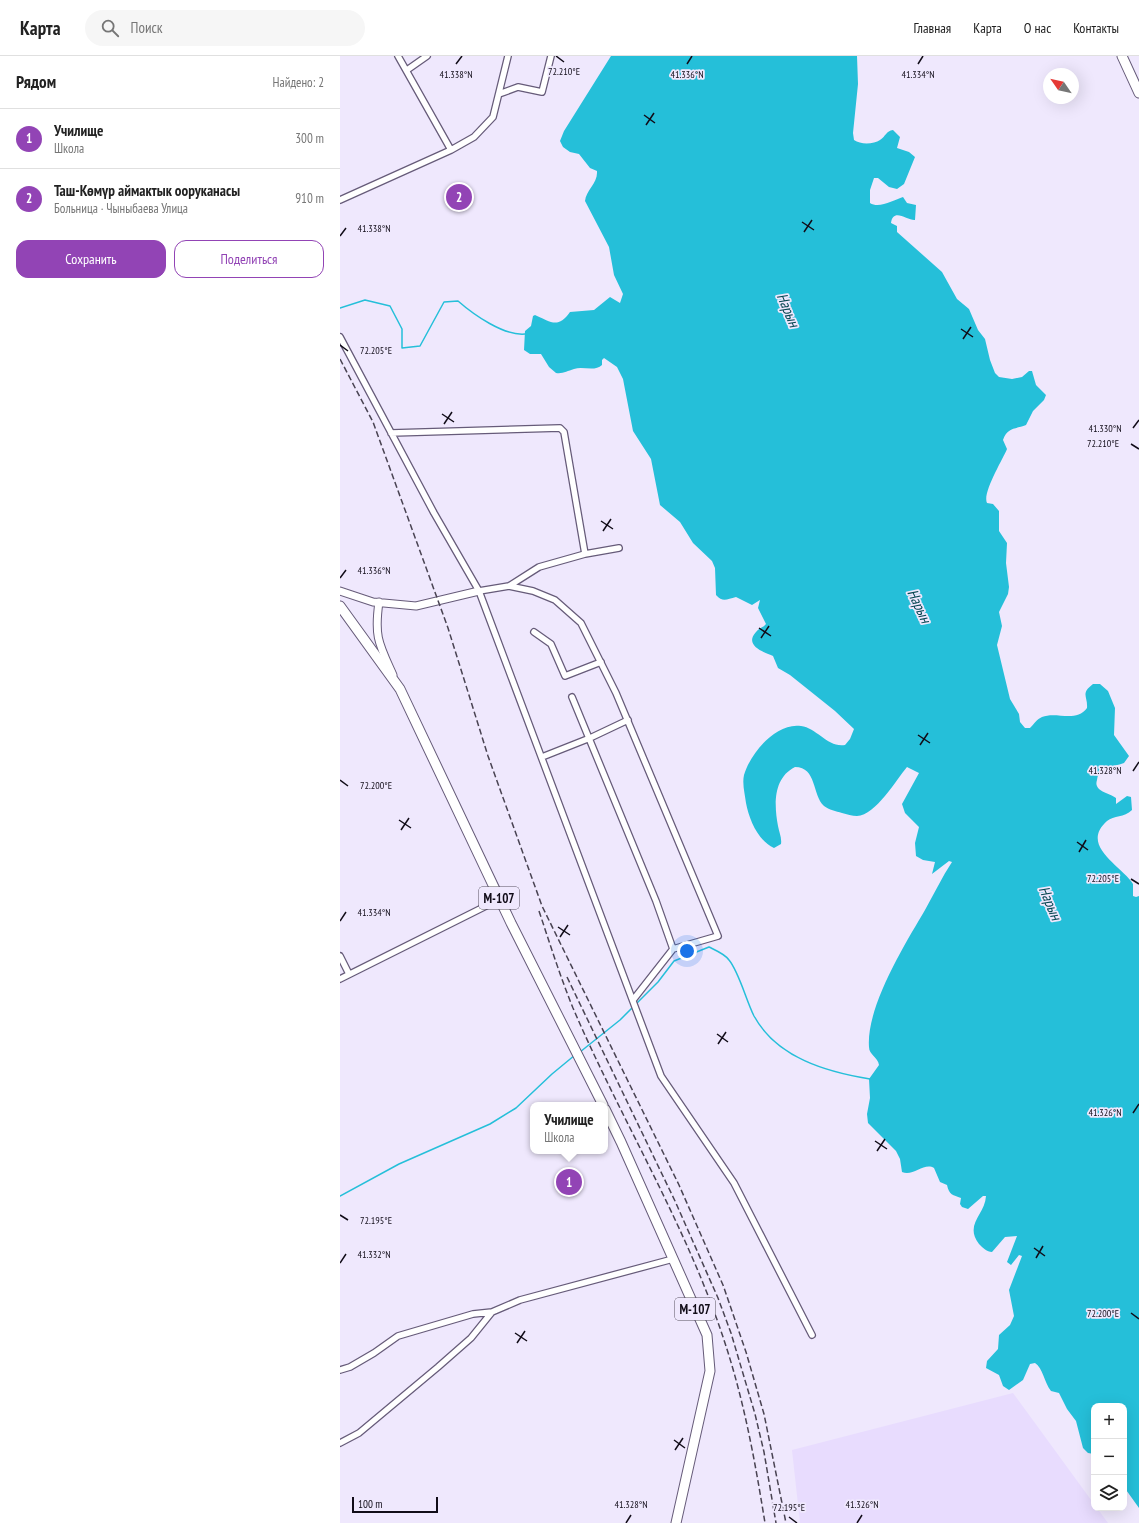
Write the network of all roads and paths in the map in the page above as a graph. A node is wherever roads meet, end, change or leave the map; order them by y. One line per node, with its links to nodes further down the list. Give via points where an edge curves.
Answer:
1 (398, 56): 6 (street)
2 (427, 56): 6 (street)
3 (508, 56): 8 (street)
4 (551, 56): 8 (street, via 542,92 518,86)
5 (1122, 56): 7 (main road)
6 (407, 70): 9 (street)
7 (1139, 93)
8 (498, 94): 9 (street, via 493,117 474,137)
9 (450, 150): 10 (street)
10 (340, 200)
11 (340, 337): 12 (street)
12 (391, 433): 14 (street, via 560,428 564,432); 17 (street)
13 (619, 548): 14 (street)
14 (585, 554): 15 (street, via 539,567)
15 (509, 586): 17 (street); 21 (street, via 533,591 556,600 581,623)
16 (340, 591): 18 (street)
17 (479, 591): 18 (street, via 416,606); 26 (street)
18 (379, 602): 22 (street, via 376,625 378,643)
19 (340, 606): 22 (main road, М-107)
20 (534, 632): 21 (street, via 551,644 565,676)
21 (601, 662): 24 (street)
22 (400, 689): 27 (main road, М-107)
23 (572, 697): 25 (street)
24 (628, 720): 25 (street); 28 (street, via 718,936)
25 (590, 738): 26 (street); 28 (street)
26 (542, 757): 32 (street)
27 (500, 899): 30 (street); 33 (main road, М-107)
28 (673, 949): 32 (street)
29 (340, 956): 30 (street)
30 (349, 974): 31 (street)
31 (340, 979)
32 (633, 1000): 37 (street, via 661,1076 734,1183)
33 (602, 1102)
34 (608, 1116): 35 (main road, М-107)
35 (673, 1259): 36 (street, via 520,1300); 40 (main road, М-107, via 707,1335 710,1371)
36 (492, 1312): 38 (street, via 473,1314 398,1336 368,1356); 39 (street, via 470,1338 438,1367 359,1433)
37 (812, 1335)
38 (340, 1370)
39 (340, 1443)
40 (676, 1523)

